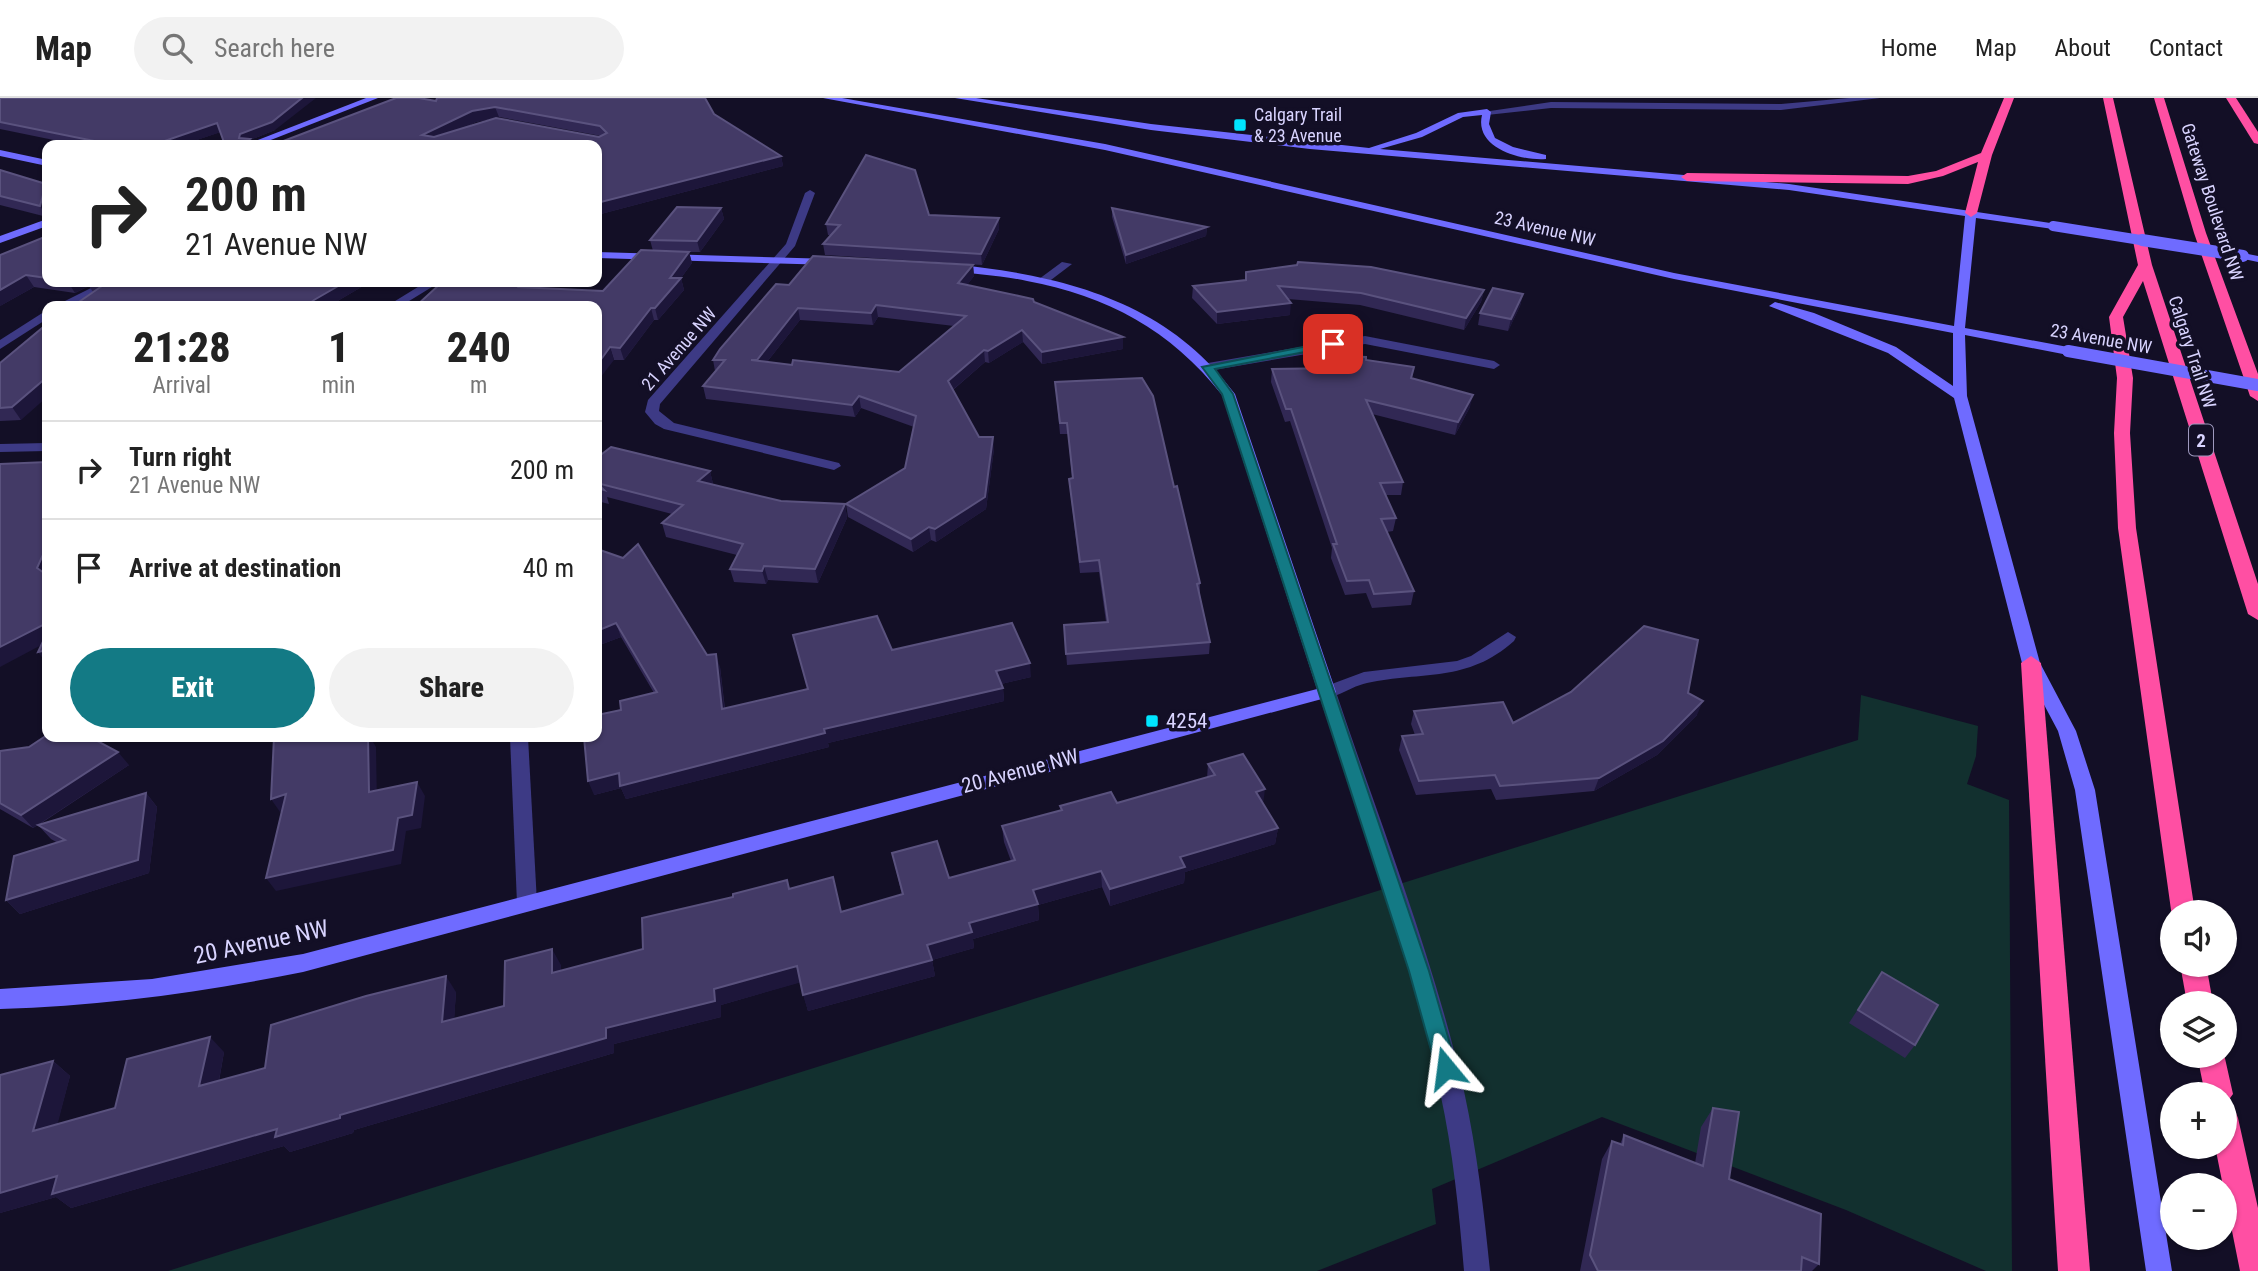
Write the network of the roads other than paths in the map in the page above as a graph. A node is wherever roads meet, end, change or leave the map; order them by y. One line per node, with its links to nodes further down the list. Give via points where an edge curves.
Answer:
1 (374, 98): 10 (main road)
2 (827, 98): 29 (main road, 23 Avenue NW, via 1105,147)
3 (959, 98): 12 (main road, via 1151,127)
4 (1876, 98): 9 (street, via 1771,107 1551,105)
5 (2009, 98): 14 (highway)
6 (2108, 98): 27 (highway, Calgary Trail NW / 2)
7 (2159, 98): 42 (highway, Gateway Boulevard NW, via 2200,233)
8 (2231, 98): 11 (highway)
9 (1486, 111): 12 (main road, via 1461,115 1419,135); 16 (main road, via 1483,131 1500,145)
10 (263, 140)
11 (2258, 141)
12 (1363, 151): 16 (main road)
13 (0, 153): 15 (main road)
14 (1986, 155): 17 (highway, via 1939,174 1908,180); 19 (highway)
15 (42, 162)
16 (1597, 170): 17 (main road)
17 (1687, 177): 19 (main road, via 1836,192)
18 (810, 193): 24 (street, 21 Avenue NW, via 791,244)
19 (1971, 213): 23 (main road, bridge); 36 (main road)
20 (42, 224): 21 (main road)
21 (0, 240)
22 (602, 255): 24 (main road)
23 (2258, 259)
24 (779, 260): 25 (main road); 45 (street, 21 Avenue NW, via 653,403 652,412 669,426)
25 (844, 263)
26 (1066, 264): 30 (street)
27 (2145, 265): 46 (highway, Calgary Trail NW / 2); 51 (highway, via 2116,317 2125,378 2126,528)
28 (934, 266): 30 (main road)
29 (1674, 276): 36 (main road, 23 Avenue NW); 41 (main road, via 1856,334 1892,351)
30 (1043, 281): 39 (main road, via 1131,312 1176,339)
31 (101, 287): 33 (street)
32 (426, 287): 34 (street)
33 (72, 301)
34 (402, 301)
35 (42, 317): 37 (street)
36 (1958, 331): 40 (main road, 23 Avenue NW, bridge); 41 (main road)
37 (0, 345)
38 (1494, 365): 39 (street, via 1365,340)
39 (1208, 367): 49 (main road, via 1227,394)
40 (2258, 385)
41 (1960, 396): 48 (main road)
42 (2258, 396)
43 (42, 447): 44 (street)
44 (0, 448)
45 (834, 466)
46 (2258, 614)
47 (1508, 637): 49 (street, 20 Avenue NW, via 1474,663 1436,673 1367,677)
48 (2031, 663): 56 (highway); 57 (main road, via 2067,731 2085,790)
49 (1327, 692): 52 (main road, 20 Avenue NW); 55 (street, via 1419,971 1446,1068 1462,1141)
50 (519, 742): 52 (street)
51 (2180, 900)
52 (527, 903): 53 (main road, 20 Avenue NW, via 237,977 117,994)
53 (0, 999)
54 (2233, 1159): 58 (highway)
55 (1477, 1271)
56 (2074, 1271)
57 (2160, 1271)
58 (2256, 1271)

